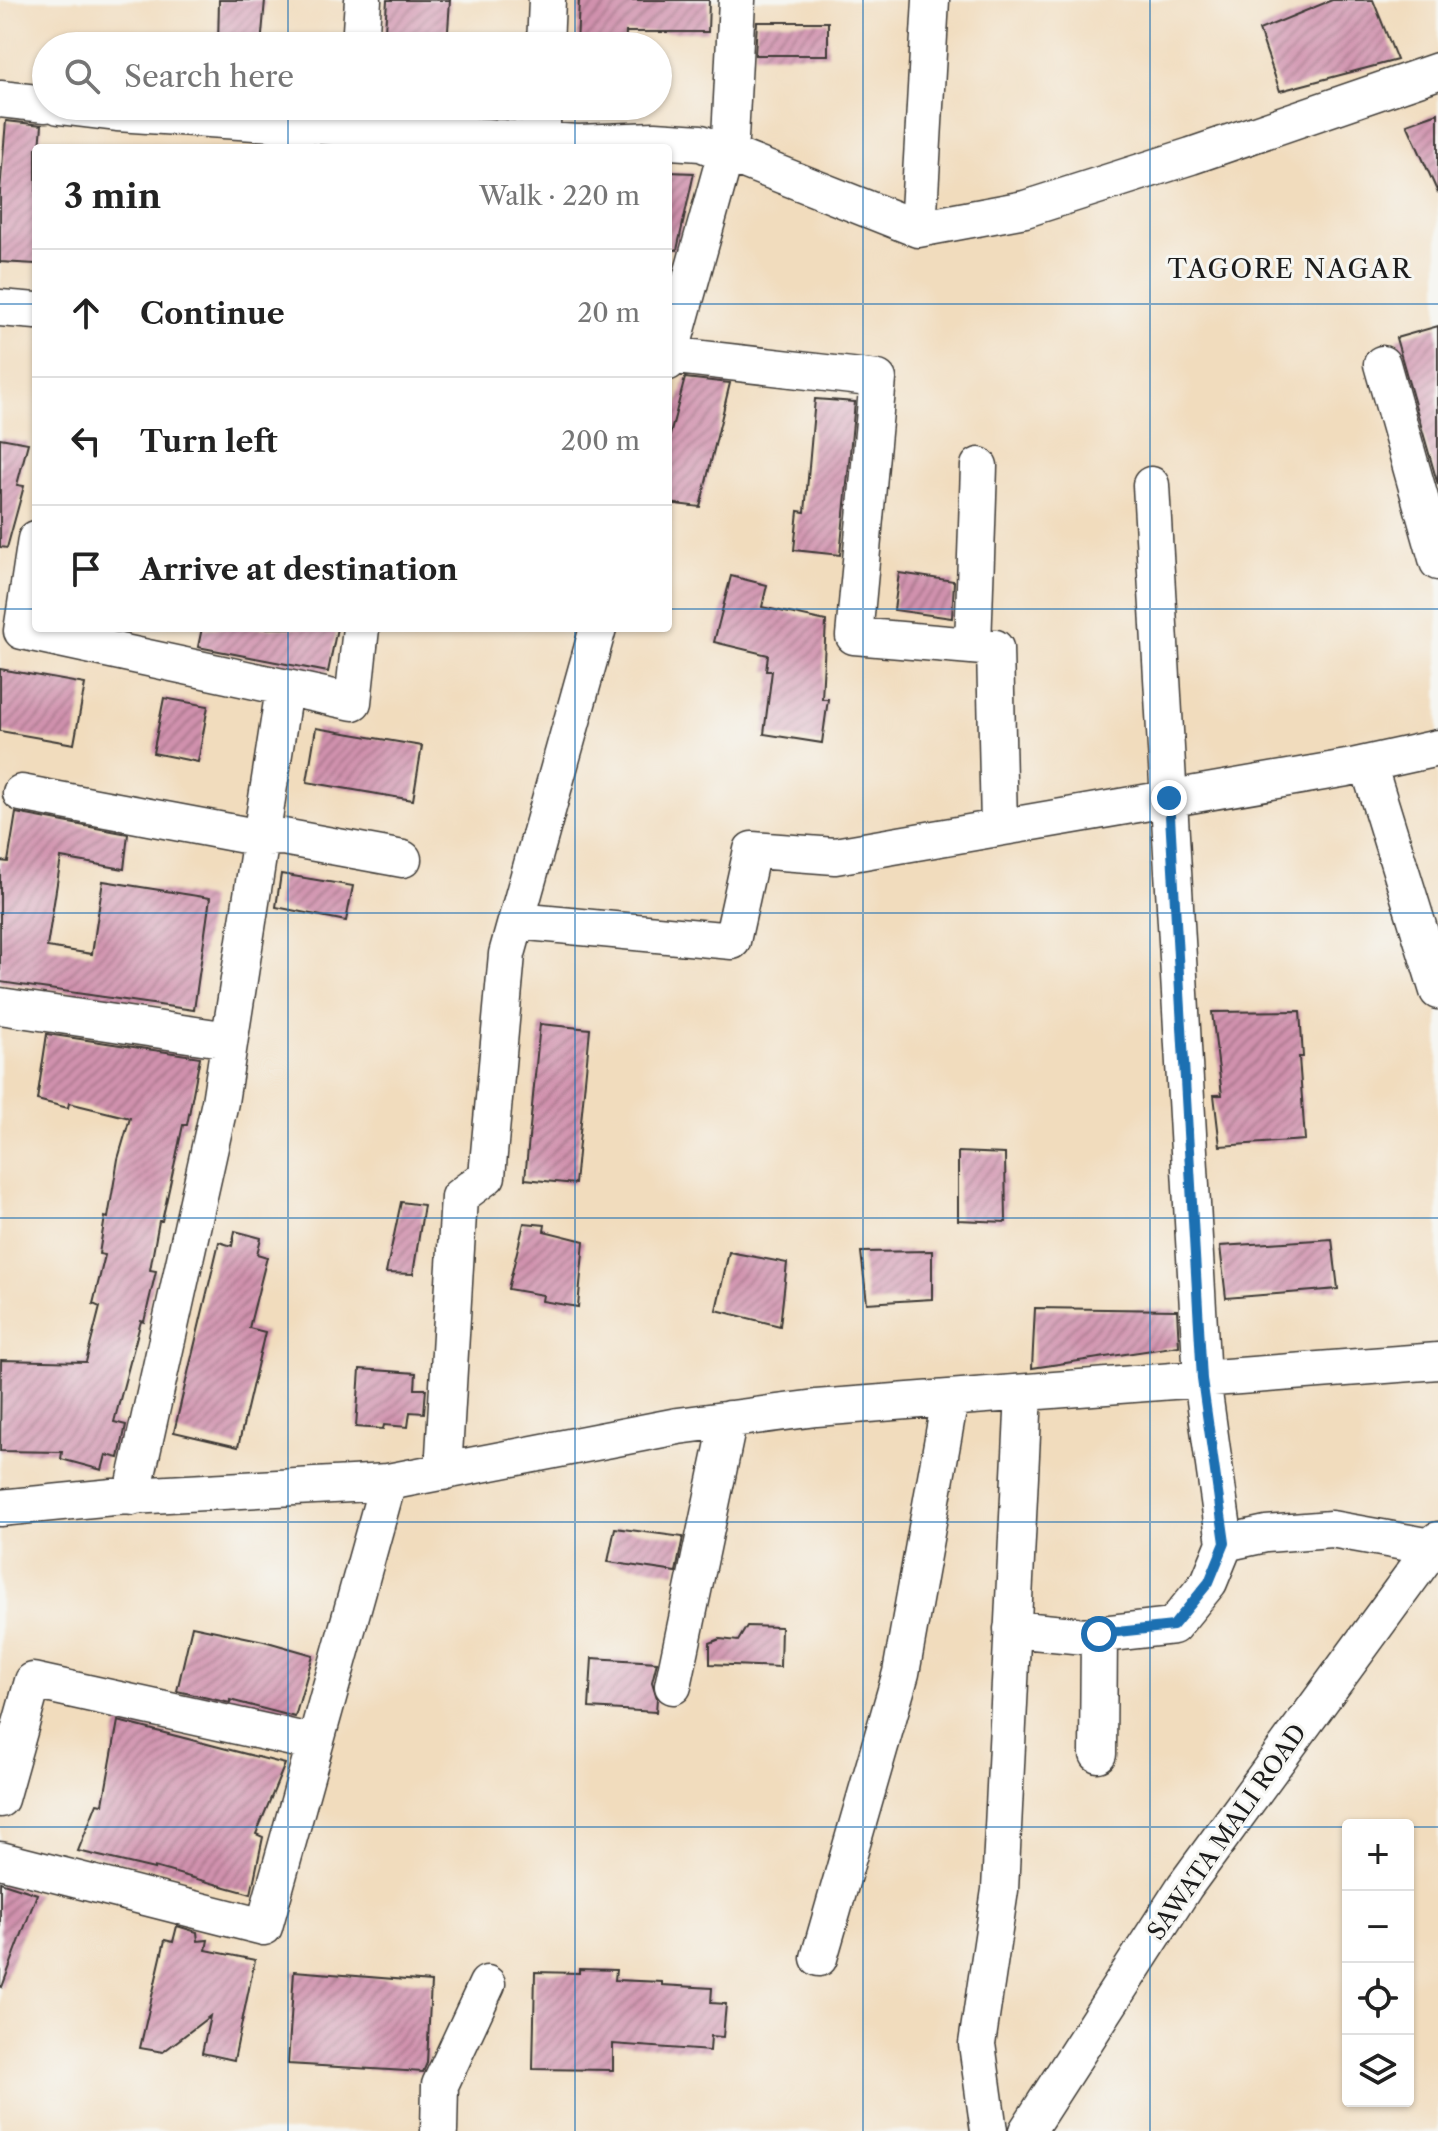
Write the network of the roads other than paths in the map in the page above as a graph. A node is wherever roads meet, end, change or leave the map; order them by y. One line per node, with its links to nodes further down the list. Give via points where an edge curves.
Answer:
1 (363, 0): 5 (street)
2 (547, 0): 6 (street)
3 (737, 0): 12 (street)
4 (931, 0): 13 (street)
5 (361, 32)
6 (546, 32)
7 (1438, 71): 13 (street, via 1025,209)
8 (0, 99): 9 (street)
9 (32, 102)
10 (448, 120): 11 (street)
11 (542, 123): 12 (street)
12 (728, 151): 13 (street); 16 (street)
13 (918, 229)
14 (0, 308): 15 (street)
15 (32, 311)
16 (672, 347)
17 (672, 358): 25 (street, via 878,379 854,636)
18 (1382, 364): 21 (street)
19 (979, 466): 25 (street)
20 (1151, 485): 30 (street)
21 (1438, 562)
22 (32, 565): 26 (street, via 22,631)
23 (361, 632): 26 (street, via 353,702)
24 (597, 632): 34 (street)
25 (973, 646): 31 (street, via 995,648)
26 (284, 689): 32 (street)
27 (1438, 748): 28 (street)
28 (1368, 764): 30 (street); 35 (street)
29 (21, 793): 32 (street)
30 (1169, 798): 31 (street); 39 (street)
31 (999, 826): 34 (street, via 835,856 752,850 732,941)
32 (261, 838): 33 (street, via 283,837); 37 (street)
33 (403, 859)
34 (517, 921): 43 (street, via 507,954 487,1176 459,1197)
35 (1438, 991)
36 (0, 1006): 37 (street)
37 (229, 1040): 45 (street, via 220,1102)
38 (1438, 1361): 39 (street)
39 (1202, 1379): 40 (street); 47 (street)
40 (1024, 1393): 41 (street); 49 (street)
41 (950, 1399): 42 (street); 56 (street, via 901,1673)
42 (729, 1419): 43 (street); 51 (street)
43 (443, 1472): 44 (street)
44 (388, 1482): 45 (street); 52 (street)
45 (132, 1497): 46 (street)
46 (0, 1508)
47 (1225, 1543): 48 (street, via 1331,1529); 50 (street, via 1209,1582 1173,1626)
48 (1435, 1544): 60 (street, SAWATA MALI ROAD, via 1185,1886)
49 (1012, 1629): 50 (street); 59 (street, via 1000,1890 977,2044)
50 (1099, 1634): 53 (street)
51 (673, 1686)
52 (315, 1743): 54 (street, via 33,1681); 55 (street, via 264,1927)
53 (1098, 1754)
54 (0, 1799)
55 (0, 1860)
56 (819, 1958)
57 (487, 1984): 58 (street, via 440,2085)
58 (439, 2131)
59 (989, 2131)
60 (1027, 2131)

